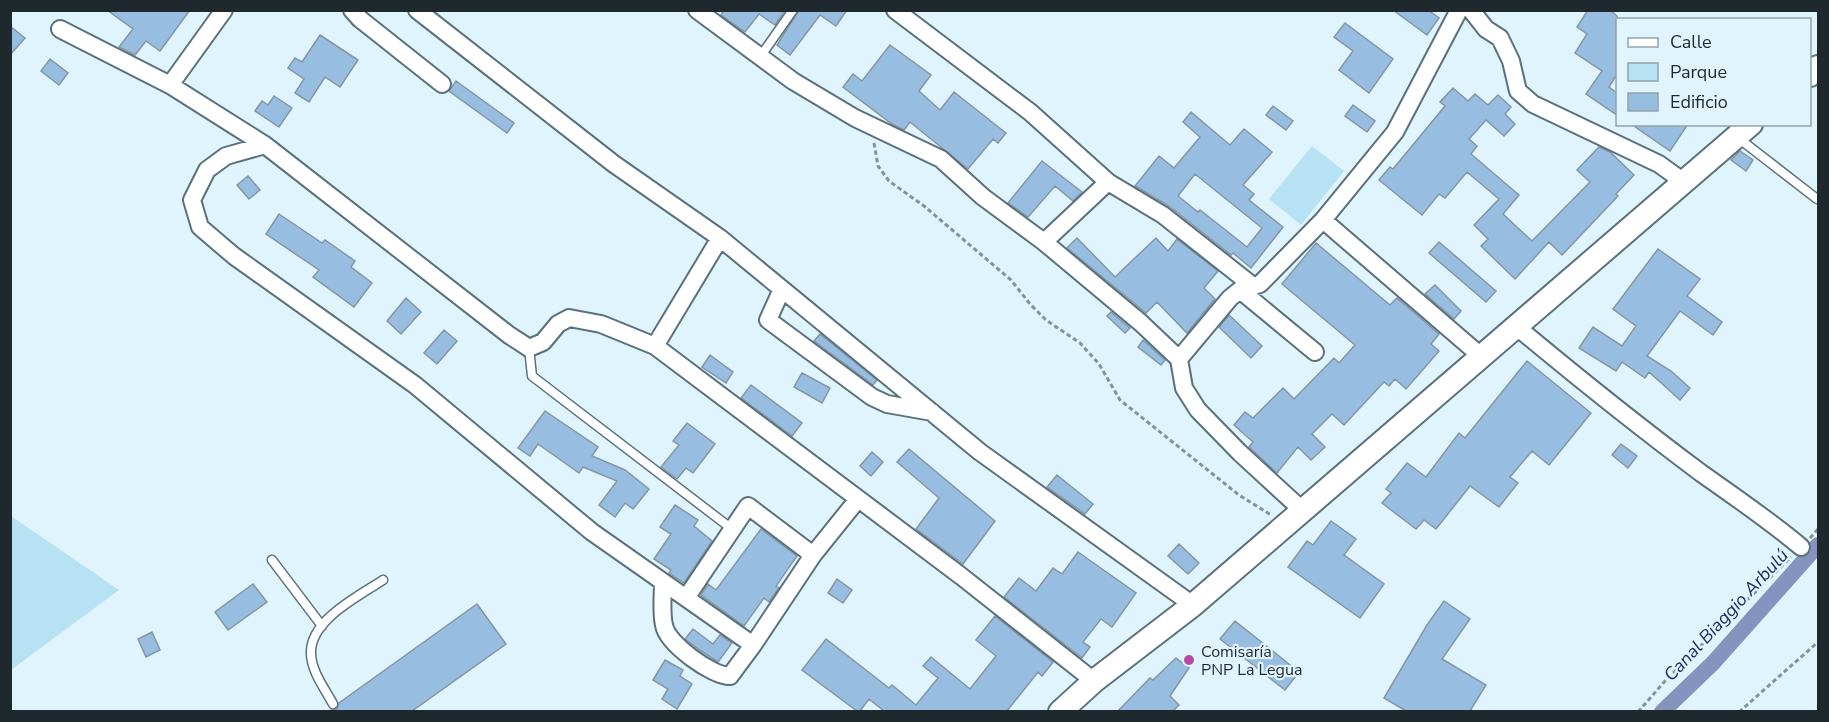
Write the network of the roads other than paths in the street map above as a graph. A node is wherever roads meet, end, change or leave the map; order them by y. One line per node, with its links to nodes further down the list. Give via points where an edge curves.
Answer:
1 (224, 10): 12 (street)
2 (352, 10): 11 (street)
3 (417, 10): 19 (street, via 614,164)
4 (697, 10): 10 (street)
5 (793, 10): 10 (lane)
6 (895, 10): 15 (street, via 1030,112)
7 (1459, 10): 18 (street, via 1395,132)
8 (1471, 10): 16 (street, via 1486,30 1500,38 1518,91 1533,104 1659,164)
9 (60, 29): 12 (street)
10 (760, 57): 20 (street, via 855,118 940,159 982,197)
11 (442, 84)
12 (170, 85): 14 (street)
13 (1744, 131): 16 (main road); 17 (lane)
14 (265, 145): 25 (street); 37 (street, via 226,156 207,170 192,200 200,227 234,256 415,385 592,532)
15 (1108, 182): 20 (street); 21 (street, via 1163,215)
16 (1684, 182): 23 (main road)
17 (1817, 199)
18 (1323, 220): 21 (street, via 1260,284); 27 (street)
19 (720, 238): 22 (street); 24 (street)
20 (1044, 242): 28 (street)
21 (1246, 288): 26 (street); 28 (street, via 1230,298)
22 (782, 289): 29 (street); 29 (street, via 768,320 872,397 887,404)
23 (1517, 327): 27 (main road); 33 (street, via 1593,390)
24 (655, 346): 25 (street, via 601,324 569,318 558,324 543,342); 30 (street)
25 (529, 348): 32 (lane, via 532,376)
26 (1315, 352)
27 (1482, 357): 31 (main road)
28 (1179, 359): 31 (street, via 1184,388 1198,410)
29 (933, 412): 39 (street, via 980,452)
30 (858, 499): 34 (street); 42 (street)
31 (1294, 517): 39 (main road)
32 (732, 529): 34 (street, via 748,506); 38 (street)
33 (1801, 547)
34 (813, 555): 41 (street)
35 (272, 560): 40 (lane)
36 (383, 580): 40 (lane)
37 (663, 582): 38 (street); 41 (street, via 664,626 668,635 705,667 730,676)
38 (686, 598): 41 (street)
39 (1193, 605): 42 (main road)
40 (322, 626): 43 (lane, via 316,633 311,655)
41 (753, 645)
42 (1094, 681): 44 (main road)
43 (333, 704)
44 (1060, 711)

